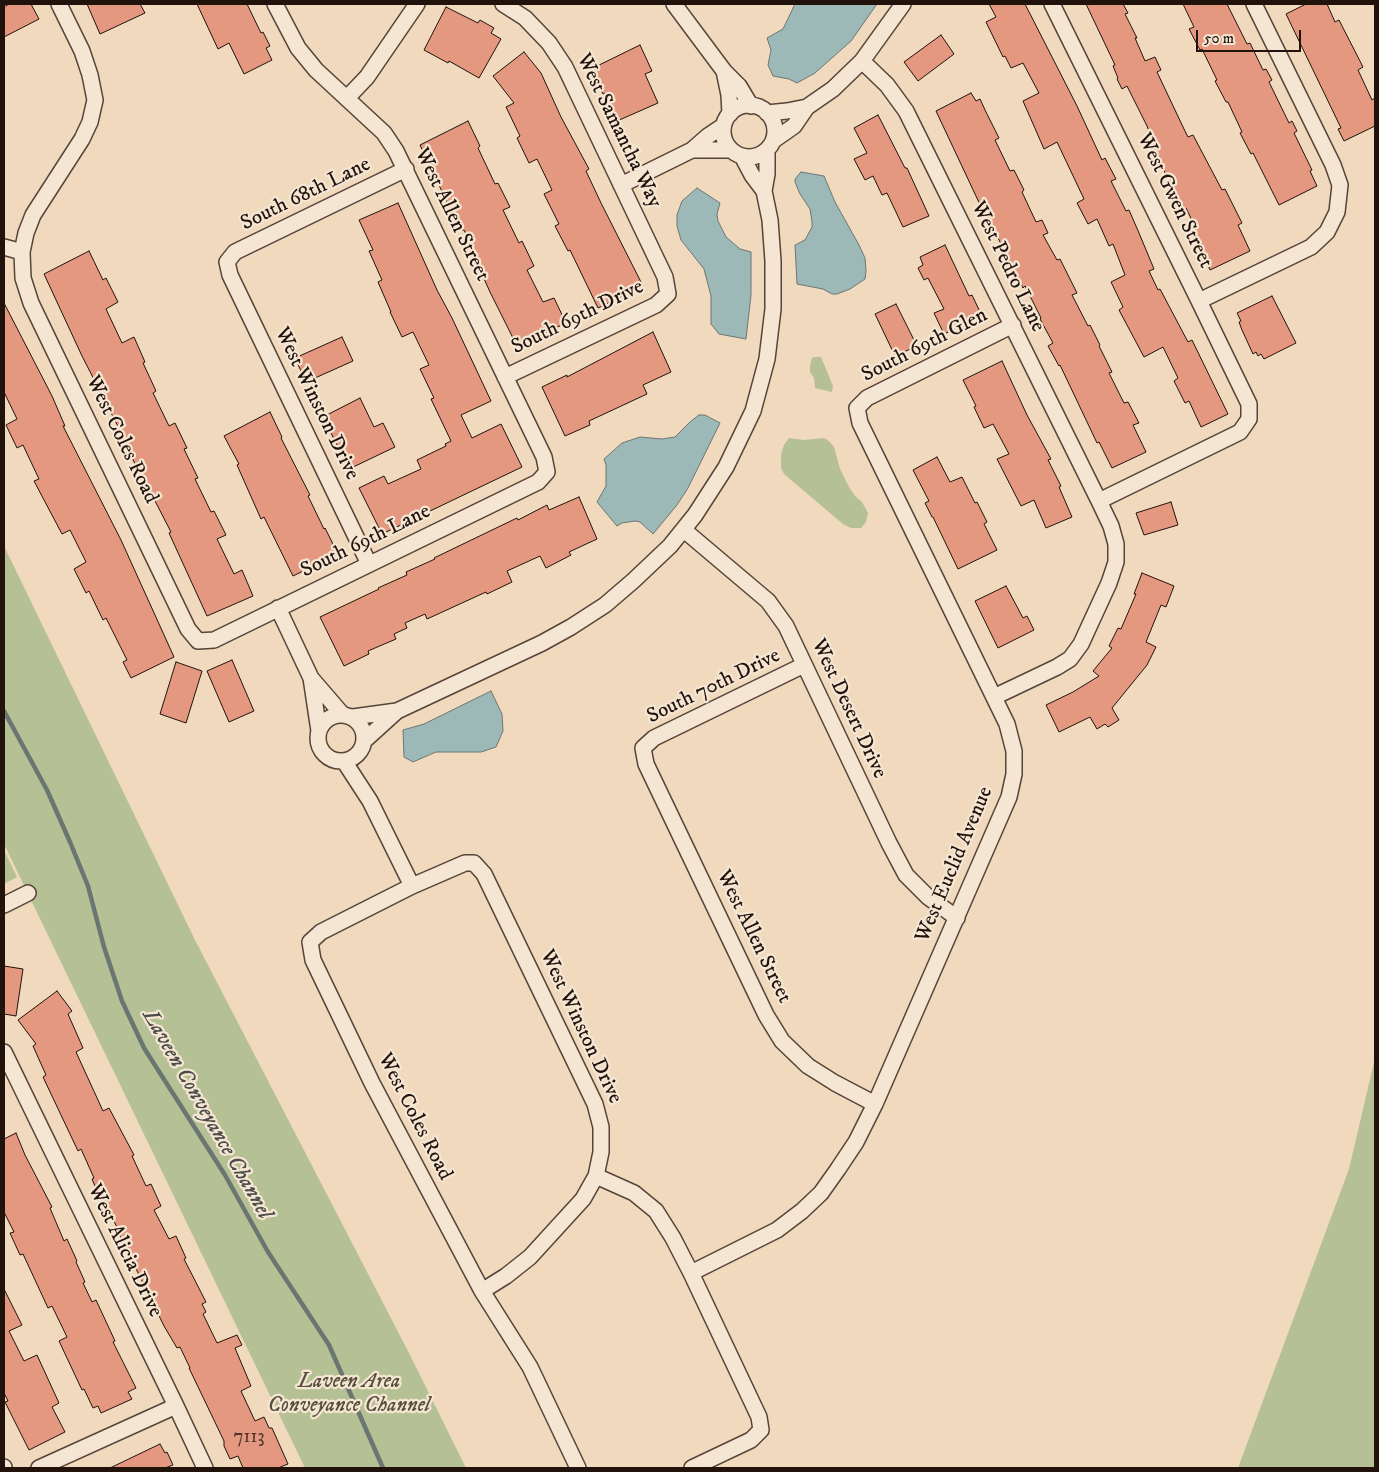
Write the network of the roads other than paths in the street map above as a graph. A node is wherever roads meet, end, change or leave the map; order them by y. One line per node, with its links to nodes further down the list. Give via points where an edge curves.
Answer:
1 (59, 4): 23 (street, West Coles Road, via 82,51 95,100 82,139 32,215)
2 (275, 4): 11 (street, West Allen Street, via 298,48)
3 (417, 4): 11 (street, via 367,77)
4 (503, 4): 20 (street, West Samantha Way, via 525,18 566,68)
5 (674, 4): 10 (street)
6 (903, 4): 9 (street)
7 (1052, 4): 26 (street, West Gwen Street)
8 (1254, 4): 26 (street, via 1333,166 1340,185 1337,212 1327,232 1311,247)
9 (862, 61): 13 (street, via 833,89); 27 (street, West Pedro Lane, via 887,85 906,111)
10 (724, 71): 12 (street, via 739,86); 15 (street, via 730,95)
11 (346, 98): 19 (street, West Allen Street, via 384,133)
12 (751, 106): 14 (street); 15 (street, via 739,107)
13 (807, 107): 14 (street); 16 (street, via 794,126)
14 (767, 113): 16 (street, via 775,131)
15 (726, 120): 17 (street); 18 (street, via 723,135 726,144)
16 (770, 145): 18 (street, via 756,156); 21 (street)
17 (692, 150): 18 (street); 20 (street)
18 (736, 153): 21 (street)
19 (406, 170): 24 (street, South 68th Lane, via 235,252); 28 (street, West Allen Street)
20 (621, 185): 25 (street, West Samantha Way, via 665,277)
21 (764, 191): 32 (street, via 773,261 767,359 753,410 726,468)
22 (4, 247): 23 (street)
23 (22, 252): 35 (street, West Coles Road, via 24,278 31,303 188,629)
24 (227, 262): 33 (street, West Winston Drive, via 230,275)
25 (668, 294): 28 (street, South 69th Drive, via 656,305)
26 (1200, 301): 31 (street, West Gwen Street, via 1248,404 1249,420 1240,432)
27 (1013, 325): 29 (street, South 69th Glen, via 867,398); 31 (street, West Pedro Lane)
28 (505, 377): 30 (street, West Allen Street, via 544,457)
29 (857, 408): 38 (street, West Euclid Avenue, via 860,423)
30 (547, 472): 33 (street, South 69th Lane, via 538,482)
31 (1100, 501): 38 (street, West Pedro Lane, via 1116,544 1116,562 1081,644 1058,667)
32 (684, 530): 36 (street, West Desert Drive, via 768,601 786,626); 39 (street, via 605,606 542,643)
33 (370, 564): 34 (street, South 69th Lane)
34 (278, 608): 35 (street, South 69th Lane, via 214,640); 37 (street)
35 (198, 641)
36 (804, 665): 43 (street, South 70th Drive, via 654,738); 49 (street, West Desert Drive, via 906,875 928,897)
37 (311, 678): 40 (street); 41 (street)
38 (994, 698): 49 (street, West Euclid Avenue, via 1007,724 1014,751 1014,774 1009,797)
39 (397, 711): 40 (street); 42 (street)
40 (347, 716): 41 (street, via 328,718); 42 (street, via 362,725)
41 (319, 731): 44 (street, via 319,746 324,753 330,758)
42 (365, 740): 44 (street, via 363,748)
43 (643, 748): 51 (street, West Allen Street, via 646,764 766,1015 782,1040 808,1066)
44 (351, 758): 46 (street)
45 (474, 863): 46 (street, West Coles Road); 52 (street, West Winston Drive, via 484,874 595,1104 601,1127 601,1152)
46 (412, 886): 54 (street, West Coles Road, via 321,932 310,942 313,960 372,1083)
47 (28, 893): 48 (street)
48 (4, 905)
49 (957, 918): 51 (street, West Euclid Avenue)
50 (4, 1052): 55 (street, West Alicia Drive)
51 (874, 1104): 53 (street, West Euclid Avenue, via 856,1142 838,1169 821,1193 802,1211 760,1240)
52 (596, 1176): 53 (street, via 634,1193 656,1211); 54 (street, West Winston Drive, via 583,1199 530,1257)
53 (692, 1273): 59 (street, via 759,1417 761,1430 751,1440)
54 (482, 1291): 58 (street, West Coles Road, via 530,1367)
55 (176, 1406): 56 (street); 57 (street, West Alicia Drive)
56 (39, 1468)
57 (205, 1468)
58 (578, 1468)
59 (692, 1468)

